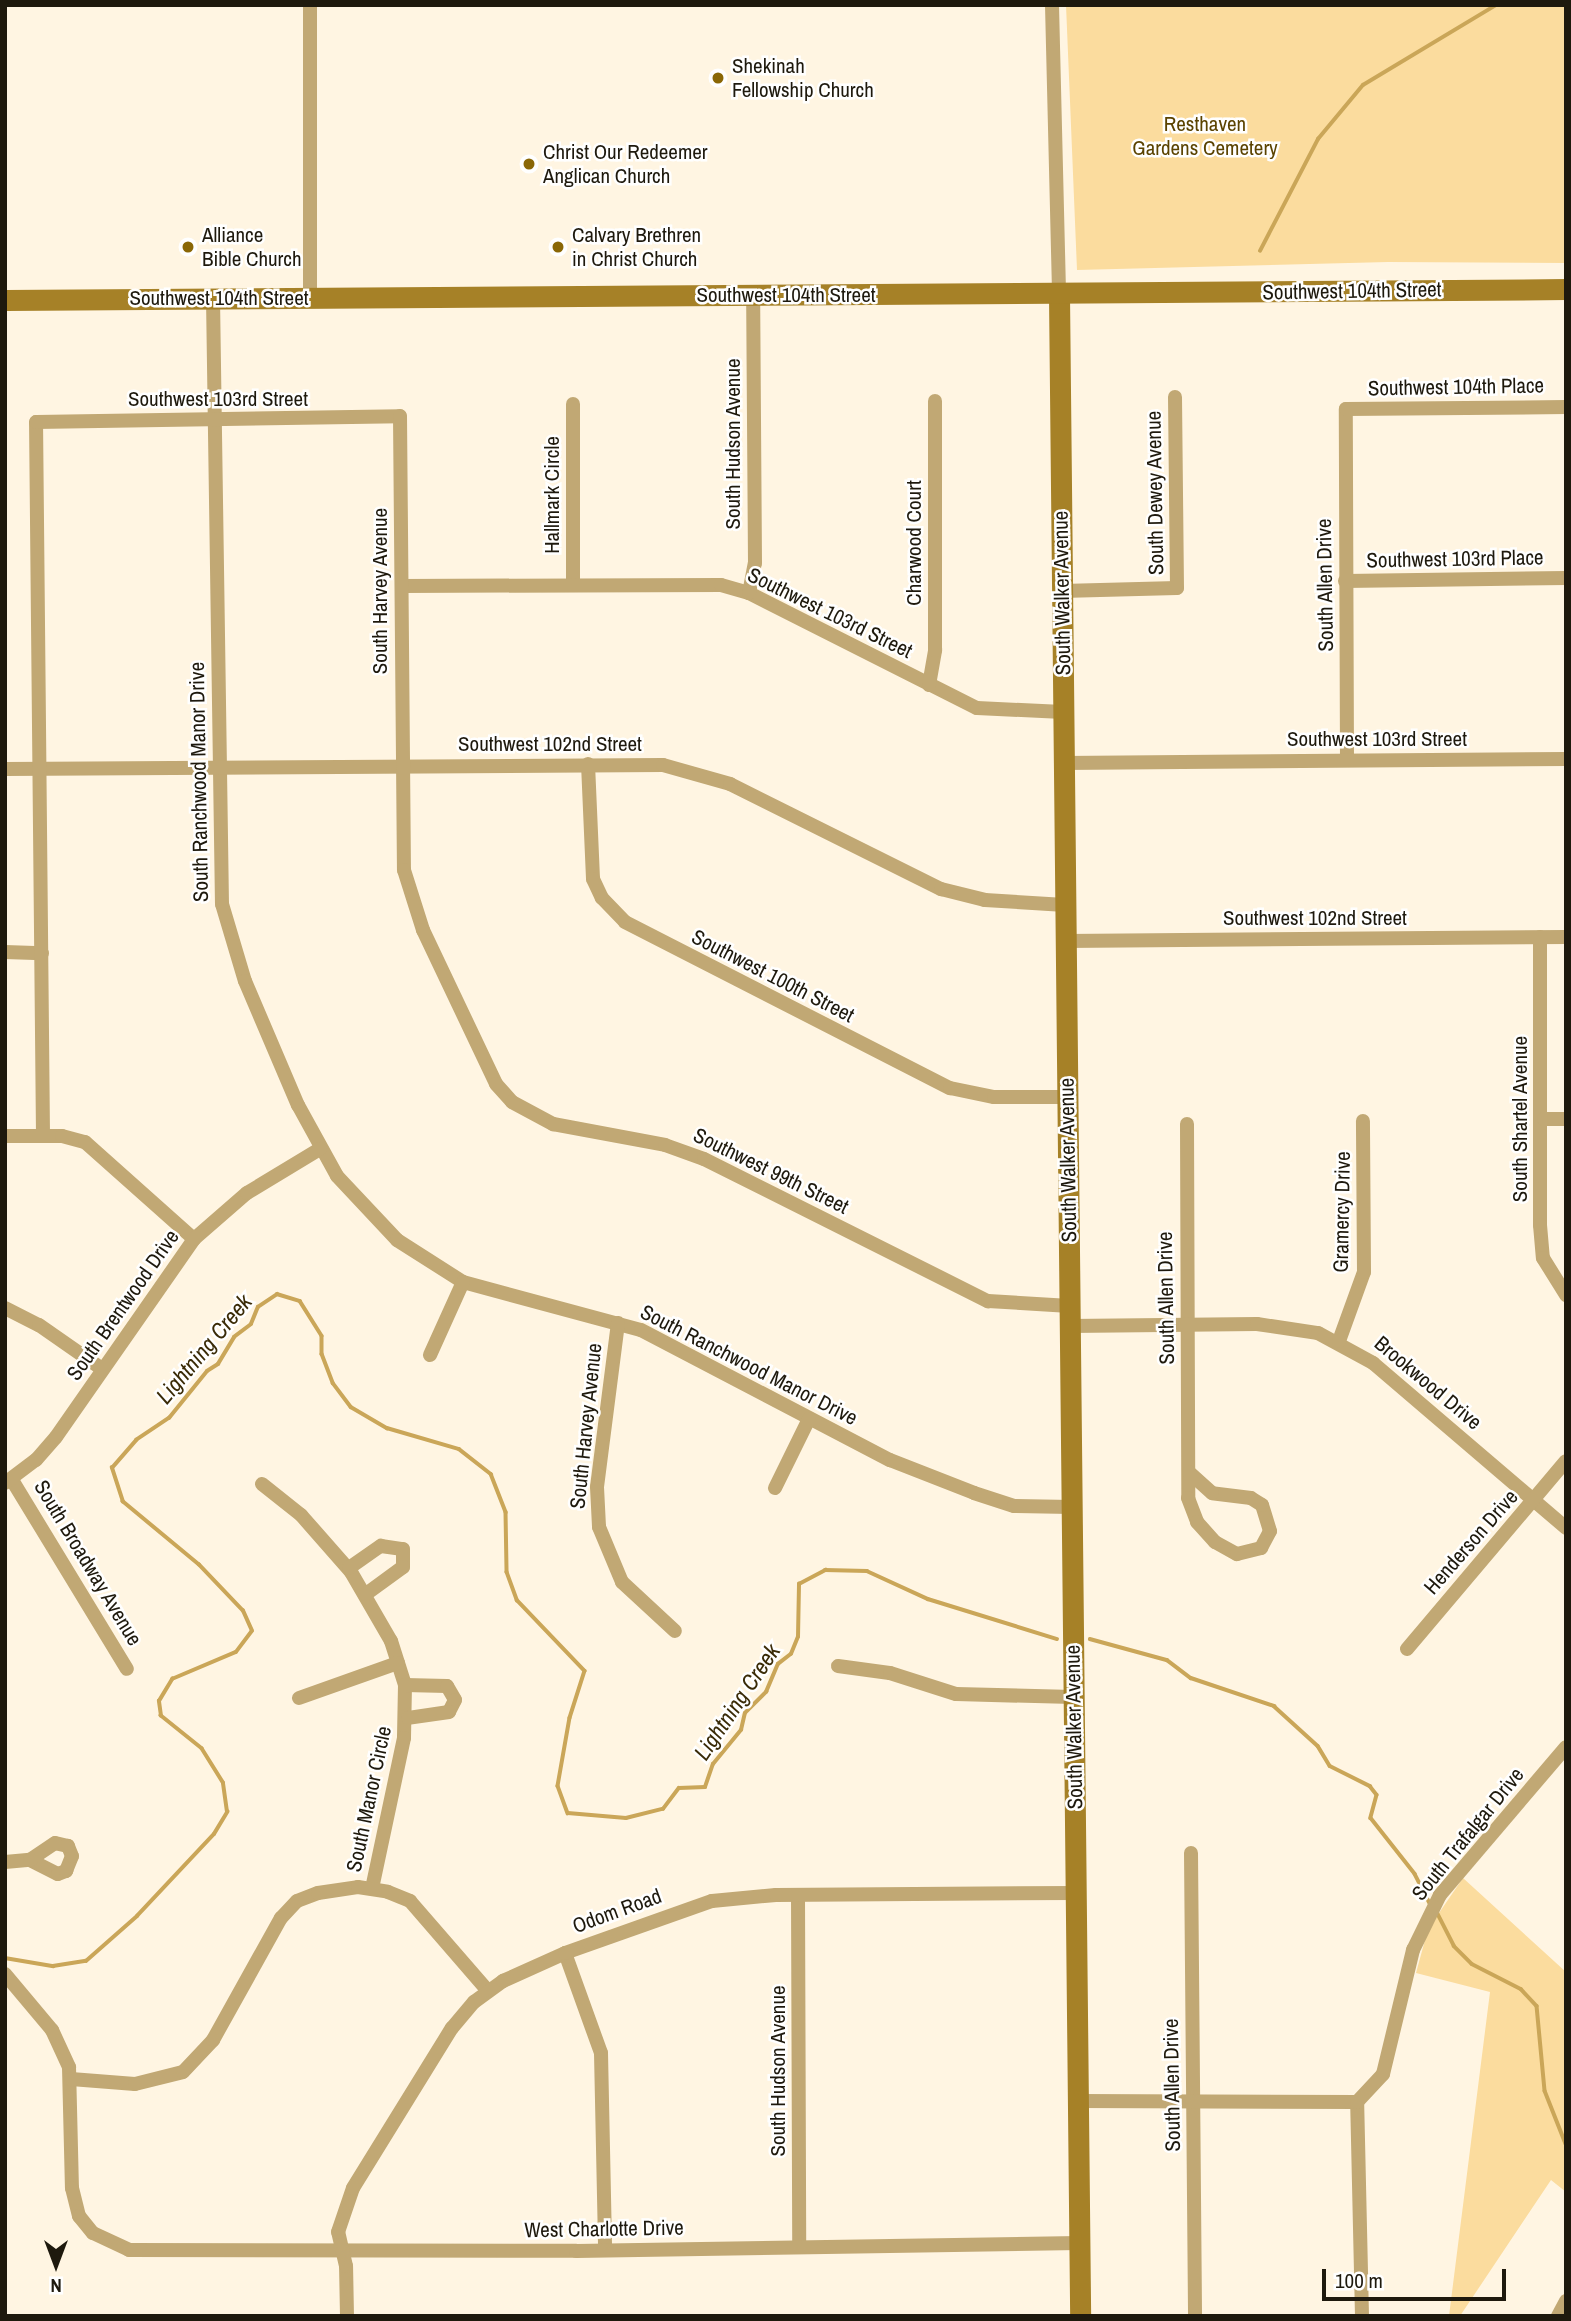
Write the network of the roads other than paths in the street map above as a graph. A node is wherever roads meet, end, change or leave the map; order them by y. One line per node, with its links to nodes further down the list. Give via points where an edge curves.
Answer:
1 (310, 5): 7 (street)
2 (1052, 5): 5 (street, South Walker Avenue)
3 (1566, 289): 5 (main road, Southwest 104th Street)
4 (753, 294): 5 (main road, Southwest 104th Street); 7 (main road, Southwest 104th Street); 21 (street, South Hudson Avenue, via 755,563)
5 (1059, 295): 20 (main road, South Walker Avenue)
6 (213, 298): 7 (main road, Southwest 104th Street); 8 (main road, Southwest 104th Street); 15 (street, South Ranchwood Manor Drive)
7 (310, 298)
8 (5, 300)
9 (1175, 397): 20 (street, South Dewey Avenue, via 1177,588)
10 (935, 401): 22 (street, Charwood Court, via 935,650)
11 (573, 404): 18 (street, Hallmark Circle)
12 (1566, 407): 13 (street, Southwest 104th Place)
13 (1346, 409): 17 (street, South Allen Drive)
14 (400, 416): 15 (street, Southwest 103rd Street); 19 (street, South Harvey Avenue)
15 (215, 419): 29 (street, South Ranchwood Manor Drive); 30 (street, Southwest 103rd Street, via 36,422)
16 (1566, 578): 17 (street, Southwest 103rd Place)
17 (1345, 581): 25 (street, South Allen Drive)
18 (573, 585): 19 (street, Southwest 103rd Street); 21 (street, Southwest 103rd Street, via 711,584)
19 (402, 586): 28 (street, South Harvey Avenue)
20 (1062, 591): 23 (main road, South Walker Avenue)
21 (749, 593): 22 (street, Southwest 103rd Street)
22 (929, 685): 23 (street, Southwest 103rd Street, via 985,711)
23 (1063, 712): 26 (main road, South Walker Avenue)
24 (1566, 759): 25 (street, Southwest 103rd Street)
25 (1347, 760): 26 (street, Southwest 103rd Street)
26 (1063, 763): 32 (main road, South Walker Avenue)
27 (587, 764): 28 (street, Southwest 102nd Street); 32 (street, Southwest 102nd Street, via 663,765 703,774 941,890 985,900); 38 (street, Southwest 100th Street, via 593,879 602,898 625,922 950,1088 994,1097)
28 (402, 766): 29 (street, Southwest 102nd Street); 50 (street, Southwest 99th Street, via 408,895 489,1073 512,1102 553,1124 665,1145 704,1159 988,1301)
29 (219, 767): 30 (street, Southwest 102nd Street); 45 (street, South Ranchwood Manor Drive, via 220,881 230,942)
30 (40, 768): 31 (street, Southwest 102nd Street); 37 (street)
31 (5, 769)
32 (1065, 905): 35 (main road, South Walker Avenue)
33 (1540, 937): 34 (street, Southwest 102nd Street); 35 (street, Southwest 102nd Street); 39 (street, South Shartel Avenue)
34 (1566, 937)
35 (1065, 941): 38 (main road, South Walker Avenue)
36 (5, 952): 37 (street)
37 (42, 953): 43 (street)
38 (1067, 1097): 50 (main road, South Walker Avenue)
39 (1544, 1119): 40 (street); 48 (street, South Shartel Avenue, via 1543,1258)
40 (1566, 1119)
41 (1363, 1121): 53 (street, Gramercy Drive, via 1364,1272)
42 (1187, 1124): 52 (street, South Allen Drive)
43 (43, 1135): 44 (street); 46 (street, via 74,1138 96,1149)
44 (5, 1136)
45 (320, 1149): 46 (street, South Brentwood Drive, via 247,1193); 47 (street, South Ranchwood Manor Drive, via 349,1192 380,1225)
46 (194, 1239): 55 (street, South Brentwood Drive)
47 (463, 1282): 51 (street, South Ranchwood Manor Drive); 54 (street)
48 (1566, 1295)
49 (5, 1308): 55 (street, via 39,1325)
50 (1070, 1316): 52 (street, Brookwood Drive); 63 (main road, South Walker Avenue)
51 (618, 1323): 56 (street, South Ranchwood Manor Drive, via 682,1350); 67 (street, South Harvey Avenue, via 597,1487 598,1527 622,1582)
52 (1188, 1325): 53 (street, Brookwood Drive, via 1287,1326); 58 (street, South Allen Drive)
53 (1339, 1342): 62 (street, Brookwood Drive, via 1390,1376)
54 (430, 1355)
55 (102, 1369): 59 (street, South Brentwood Drive, via 46,1450)
56 (809, 1419): 61 (street); 63 (street, South Ranchwood Manor Drive, via 890,1460 997,1501 1031,1508)
57 (1566, 1461): 62 (street, Henderson Drive)
58 (1189, 1472): 58 (street, South Allen Drive, via 1191,1510 1204,1531 1229,1552 1249,1554 1261,1548 1270,1531 1262,1505 1251,1498 1212,1493)
59 (9, 1481): 71 (street, South Broadway Avenue)
60 (262, 1484): 65 (street, South Manor Circle, via 301,1515)
61 (775, 1488)
62 (1534, 1501): 64 (street, Brookwood Drive); 68 (street, Henderson Drive)
63 (1071, 1507): 73 (main road, South Walker Avenue)
64 (1566, 1528)
65 (349, 1568): 66 (street, South Manor Circle); 66 (street, via 381,1546 403,1549 403,1567)
66 (366, 1594): 69 (street, South Manor Circle)
67 (675, 1631)
68 (1407, 1649)
69 (398, 1663): 72 (street, South Manor Circle); 74 (street)
70 (838, 1666): 73 (street, via 890,1673 956,1693)
71 (127, 1668)
72 (405, 1685): 75 (street, South Manor Circle); 75 (street, South Manor Circle, via 447,1686 455,1700 449,1712)
73 (1073, 1697): 81 (main road, South Walker Avenue)
74 (299, 1698)
75 (408, 1718): 80 (street, South Manor Circle)
76 (1566, 1747): 89 (street, South Trafalgar Drive, via 1440,1895 1420,1931 1386,2066)
77 (1191, 1853): 88 (street, South Allen Drive)
78 (30, 1860): 79 (street)
79 (5, 1861)
80 (372, 1889): 85 (street, via 400,1896 422,1910); 86 (street, via 318,1893 289,1908 213,2040 183,2072 135,2084)
81 (1075, 1893): 82 (street, Odom Road); 87 (main road, South Walker Avenue)
82 (798, 1895): 83 (street, Odom Road, via 702,1903); 91 (street, South Hudson Avenue)
83 (565, 1953): 85 (street, Odom Road); 92 (street, via 601,2053)
84 (9, 1979): 86 (street, via 52,2031)
85 (488, 1990): 93 (street, Odom Road, via 424,2068 364,2168 338,2232)
86 (71, 2079): 93 (street, West Charlotte Drive, via 71,2170 79,2216 93,2233 129,2250)
87 (1078, 2101): 88 (street); 90 (main road, South Walker Avenue)
88 (1193, 2101): 89 (street); 97 (street, South Allen Drive)
89 (1357, 2102): 98 (street)
90 (1079, 2243): 91 (street, West Charlotte Drive); 96 (main road, South Walker Avenue)
91 (799, 2247): 92 (street, West Charlotte Drive)
92 (605, 2250): 93 (street, West Charlotte Drive)
93 (342, 2251): 95 (street, Odom Road)
94 (1566, 2301): 99 (street)
95 (346, 2316)
96 (1080, 2316)
97 (1195, 2316)
98 (1362, 2316)
99 (1558, 2316)

